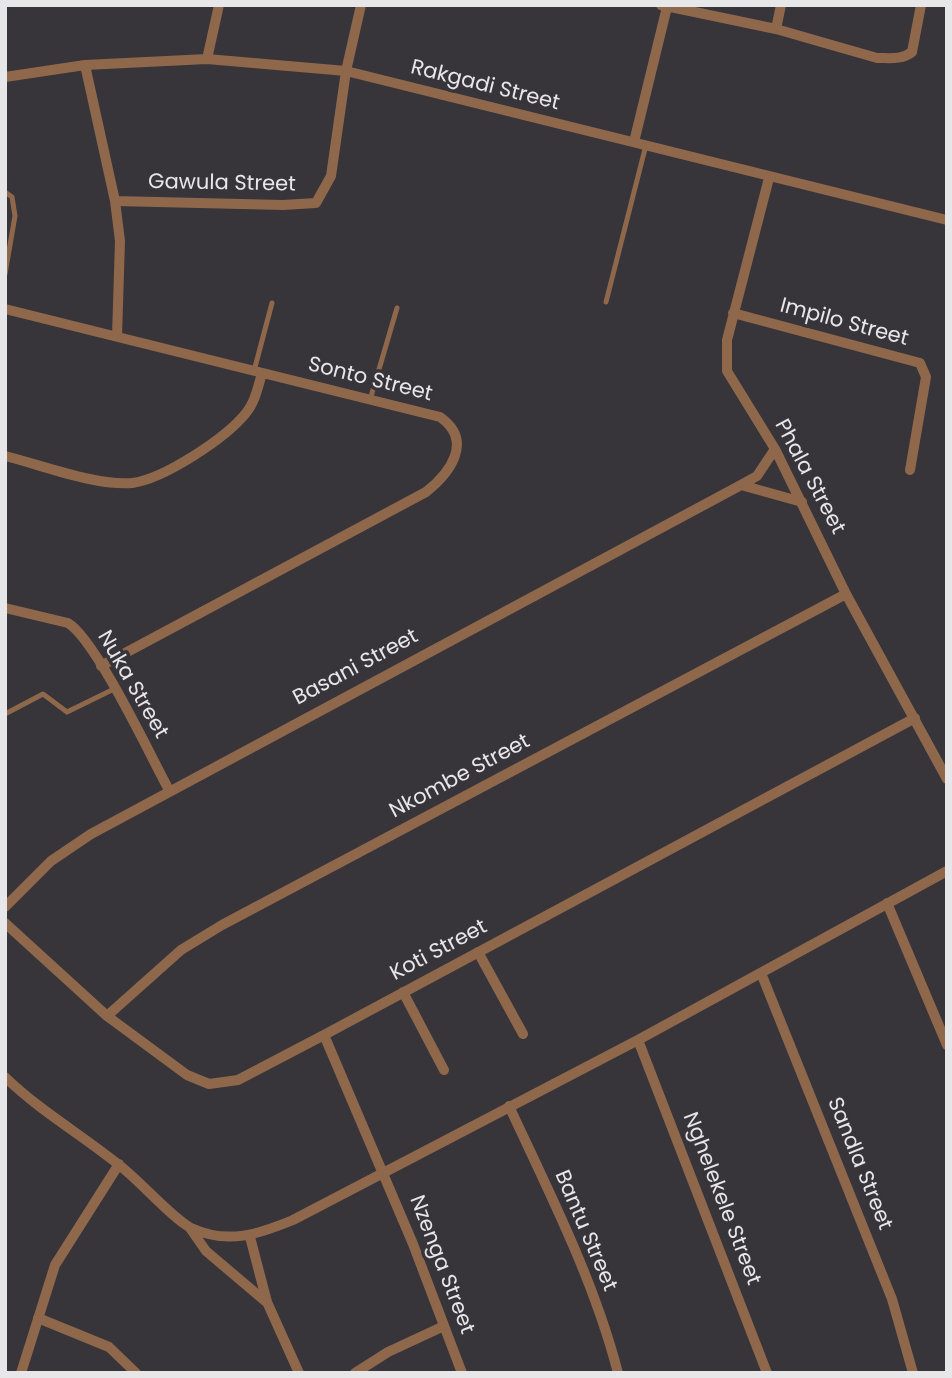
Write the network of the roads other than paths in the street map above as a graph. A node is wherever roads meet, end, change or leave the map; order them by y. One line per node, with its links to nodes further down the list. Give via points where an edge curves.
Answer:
1 (219, 5): 7 (street)
2 (361, 5): 9 (street)
3 (781, 5): 6 (street)
4 (921, 5): 6 (street, via 912,52 906,57 877,58)
5 (664, 6): 6 (street); 11 (street)
6 (776, 29)
7 (206, 59): 8 (street, Rakgadi Street); 9 (street, Rakgadi Street)
8 (85, 65): 10 (street, Rakgadi Street); 15 (street)
9 (346, 71): 11 (street, Rakgadi Street); 15 (street, Gawula Street, via 331,176 316,203)
10 (5, 77)
11 (634, 142): 12 (street, Rakgadi Street)
12 (646, 145): 13 (street, Rakgadi Street); 18 (lane)
13 (769, 178): 16 (street, Rakgadi Street); 22 (street, Phala Street)
14 (5, 192): 17 (lane, via 12,197 15,216)
15 (115, 201): 23 (street, via 121,266)
16 (947, 220)
17 (5, 274)
18 (606, 302)
19 (272, 303): 24 (lane)
20 (397, 308): 25 (lane)
21 (5, 309): 23 (street, Sonto Street)
22 (733, 313): 26 (street, Phala Street, via 727,371); 28 (street, Impilo Street, via 920,363 926,377)
23 (117, 336): 24 (street, Sonto Street)
24 (258, 372): 25 (street, Sonto Street); 27 (street, via 253,401 237,422 197,453 144,480 115,482)
25 (370, 400): 33 (street, Sonto Street, via 449,423 458,446 443,478 426,492)
26 (775, 449): 29 (street, Basani Street, via 757,476); 30 (street, Phala Street)
27 (5, 456)
28 (911, 470)
29 (741, 485): 30 (street); 38 (street, Basani Street)
30 (802, 502): 31 (street, Phala Street)
31 (846, 594): 36 (street, Phala Street); 46 (street, Nkombe Street, via 222,925 181,950)
32 (5, 608): 33 (street, Nuka Street, via 68,623 82,635)
33 (102, 666): 34 (street, Nuka Street)
34 (114, 689): 35 (lane, via 67,712 43,694); 38 (street, Nuka Street)
35 (5, 715)
36 (915, 718): 37 (street, Phala Street); 43 (street, Koti Street)
37 (947, 779)
38 (169, 790): 41 (street, Basani Street, via 71,845)
39 (947, 871): 40 (street)
40 (887, 903): 44 (street); 50 (street)
41 (5, 906)
42 (5, 923): 46 (street, Koti Street)
43 (478, 952): 45 (street, Koti Street); 47 (street)
44 (761, 973): 49 (street); 68 (street, Sandla Street, via 892,1298)
45 (403, 992): 48 (street, Koti Street); 51 (street)
46 (107, 1016): 48 (street, Koti Street, via 187,1075 209,1084 237,1080)
47 (523, 1034)
48 (324, 1035): 55 (street, Nzenga Street)
49 (638, 1040): 53 (street); 67 (street, Nghelekele Street)
50 (947, 1045)
51 (444, 1070)
52 (6, 1081): 54 (street)
53 (509, 1106): 55 (street); 66 (street, Bantu Street, via 560,1216)
54 (119, 1164): 56 (street); 59 (street, via 55,1265)
55 (383, 1172): 57 (street, via 293,1220); 60 (street, Nzenga Street)
56 (190, 1228): 57 (street); 58 (street, via 206,1251)
57 (250, 1237): 58 (street)
58 (267, 1302): 63 (street)
59 (38, 1318): 61 (street); 62 (street, via 109,1347)
60 (444, 1326): 64 (street); 65 (street, Nzenga Street)
61 (21, 1373)
62 (136, 1373)
63 (299, 1373)
64 (355, 1373)
65 (462, 1373)
66 (618, 1373)
67 (767, 1373)
68 (913, 1373)

